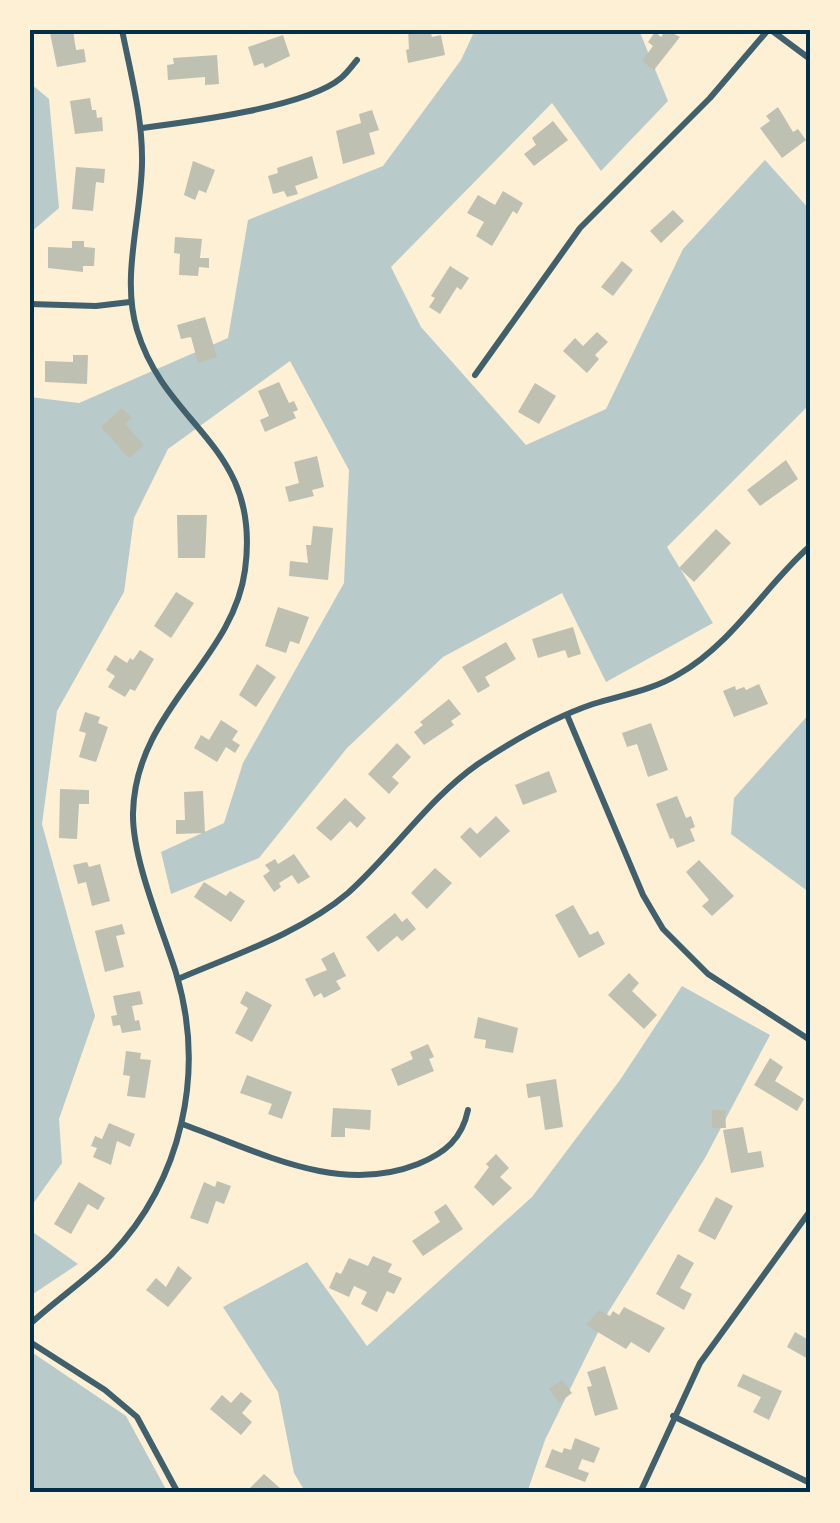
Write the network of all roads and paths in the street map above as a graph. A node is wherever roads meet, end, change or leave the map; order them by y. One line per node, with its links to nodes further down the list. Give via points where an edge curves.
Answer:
1 (122, 30): 5 (street)
2 (769, 30): 4 (street); 8 (street, via 580,228)
3 (358, 60): 5 (street, via 340,80 269,106)
4 (810, 60)
5 (142, 128): 6 (street)
6 (130, 302): 7 (street); 11 (street, via 149,362 226,461 247,521 245,574 234,608 154,732 134,788 138,850)
7 (30, 304)
8 (475, 375)
9 (810, 546): 10 (street, via 690,668)
10 (567, 714): 11 (street, via 473,768 334,904); 12 (street, via 663,929 708,974)
11 (178, 979): 14 (street, via 189,1054)
12 (810, 1040)
13 (468, 1110): 14 (street, via 464,1128 442,1152 403,1170 360,1177 316,1172)
14 (182, 1124): 16 (street, via 139,1220 111,1255)
15 (810, 1210): 18 (street, via 723,1327)
16 (30, 1324)
17 (30, 1342): 20 (street, via 137,1417)
18 (674, 1416): 19 (street); 21 (street)
19 (810, 1483)
20 (178, 1493)
21 (640, 1493)

